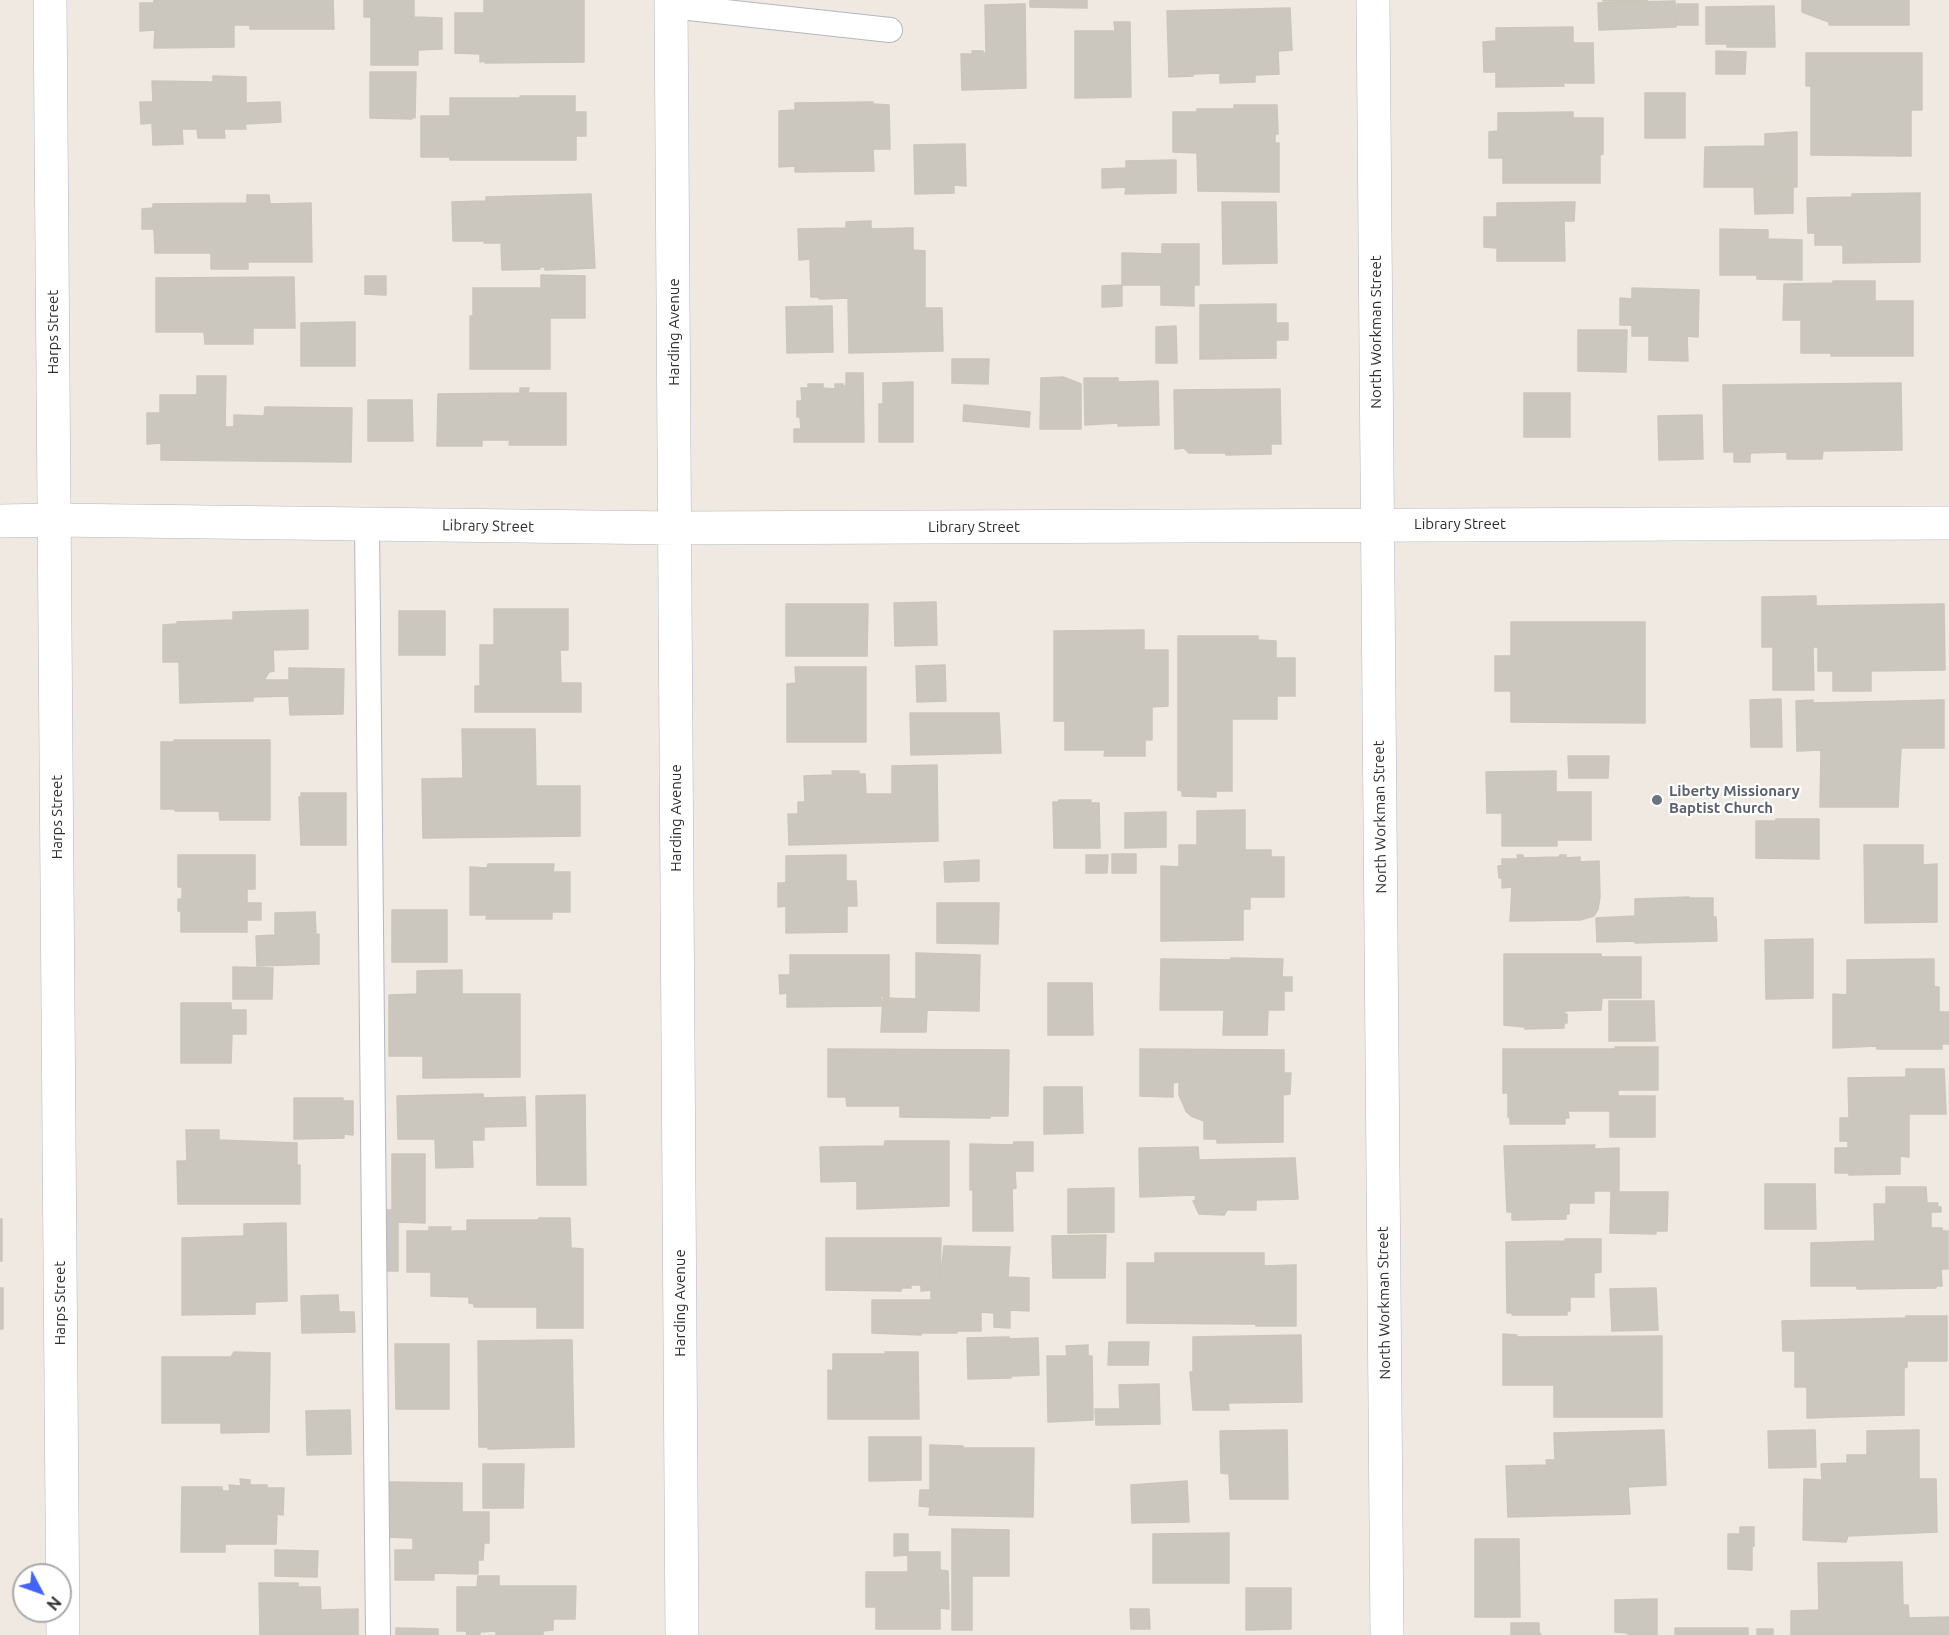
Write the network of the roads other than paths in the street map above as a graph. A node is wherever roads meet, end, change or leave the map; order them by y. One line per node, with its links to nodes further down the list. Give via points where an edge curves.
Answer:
1 (50, 0): 5 (street, Harps Street)
2 (1373, 0): 9 (street, North Workman Street)
3 (671, 3): 4 (lane); 10 (street, Harding Avenue)
4 (890, 30)
5 (54, 520): 6 (street, Library Street); 8 (street, Library Street); 11 (street, Harps Street)
6 (0, 521)
7 (1949, 523): 9 (street, Library Street)
8 (367, 524): 10 (street, Library Street); 12 (lane)
9 (1377, 524): 10 (street, Library Street); 14 (street, North Workman Street)
10 (675, 528): 13 (street, Harding Avenue)
11 (63, 1635)
12 (378, 1635)
13 (682, 1635)
14 (1387, 1635)

